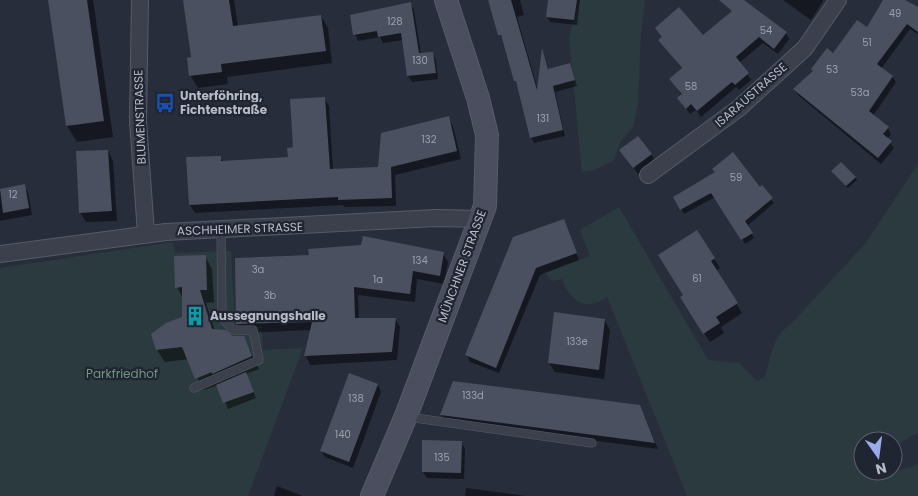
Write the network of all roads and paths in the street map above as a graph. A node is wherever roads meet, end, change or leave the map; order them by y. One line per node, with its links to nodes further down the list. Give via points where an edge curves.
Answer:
1 (140, 0): 7 (street, BLUMENSTRASSE, via 138,121)
2 (446, 0): 5 (main road, MÜNCHNER STRASSE, via 487,135)
3 (838, 0): 4 (street, ISARAUSTRASSE, via 805,48 739,108)
4 (648, 175)
5 (482, 218): 6 (street, ASCHHEIMER STRASSE); 10 (main road, MÜNCHNER STRASSE)
6 (221, 230): 7 (street, ASCHHEIMER STRASSE); 9 (lane, via 222,318 233,330 253,330 259,360)
7 (146, 234): 8 (street, ASCHHEIMER STRASSE)
8 (0, 254)
9 (194, 388)
10 (406, 416): 11 (lane); 12 (main road, MÜNCHNER STRASSE)
11 (592, 442)
12 (372, 496)

